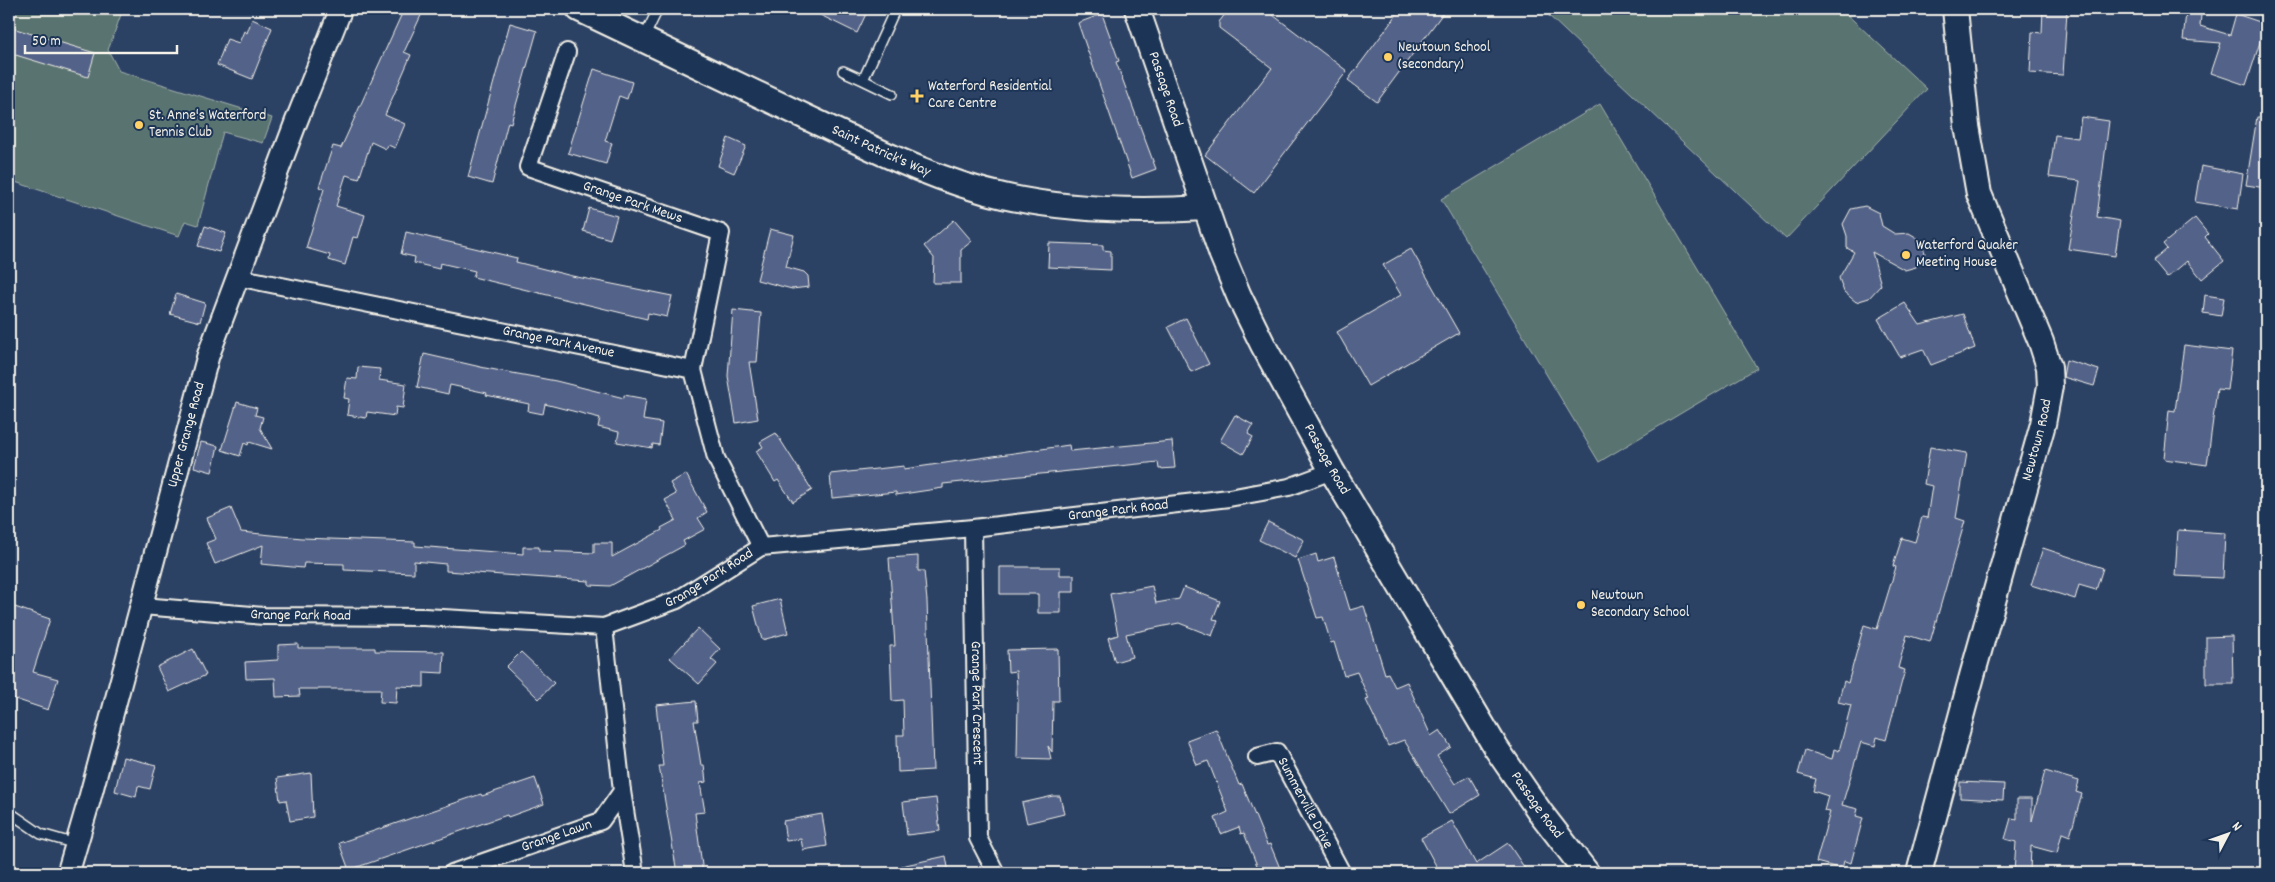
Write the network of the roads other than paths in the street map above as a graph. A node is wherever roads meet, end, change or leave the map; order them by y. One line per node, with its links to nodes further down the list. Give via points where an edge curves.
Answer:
1 (341, 9): 13 (street, Upper Grange Road)
2 (579, 9): 7 (main road, Saint Patrick's Way)
3 (658, 9): 7 (lane)
4 (1137, 9): 12 (main road, Passage Road)
5 (1955, 9): 30 (main road, Newtown Road, via 1976,181 2046,355 2050,386 2043,424)
6 (893, 14): 10 (lane)
7 (644, 40): 12 (main road, Saint Patrick's Way, via 879,150 987,192 1040,203 1075,206 1150,210)
8 (567, 52): 14 (street, Grange Park Mews, via 528,168 721,233)
9 (843, 71): 10 (lane)
10 (863, 80): 11 (lane)
11 (892, 94)
12 (1205, 208): 15 (main road, Passage Road, via 1239,296)
13 (237, 277): 14 (street, Grange Park Avenue); 18 (street, Upper Grange Road, via 201,382)
14 (693, 370): 17 (street, via 716,458)
15 (1332, 471): 16 (street, Grange Park Road, via 1264,493); 29 (main road, Passage Road, via 1496,748)
16 (973, 528): 17 (street, Grange Park Road); 27 (street, Grange Park Crescent, via 978,838)
17 (760, 547): 19 (street, Grange Park Road, via 677,600)
18 (142, 606): 19 (street, Grange Park Road, via 264,616 424,617); 23 (street, Upper Grange Road)
19 (604, 627): 21 (street)
20 (1257, 756): 28 (street, Summerville Drive, via 1278,752)
21 (622, 792): 25 (street, Grange Lawn, via 601,821); 26 (street)
22 (9, 812): 23 (lane, via 41,834)
23 (76, 844): 24 (street, Upper Grange Road)
24 (68, 873)
25 (452, 873)
26 (635, 873)
27 (996, 873)
28 (1342, 873)
29 (1587, 873)
30 (1918, 873)

